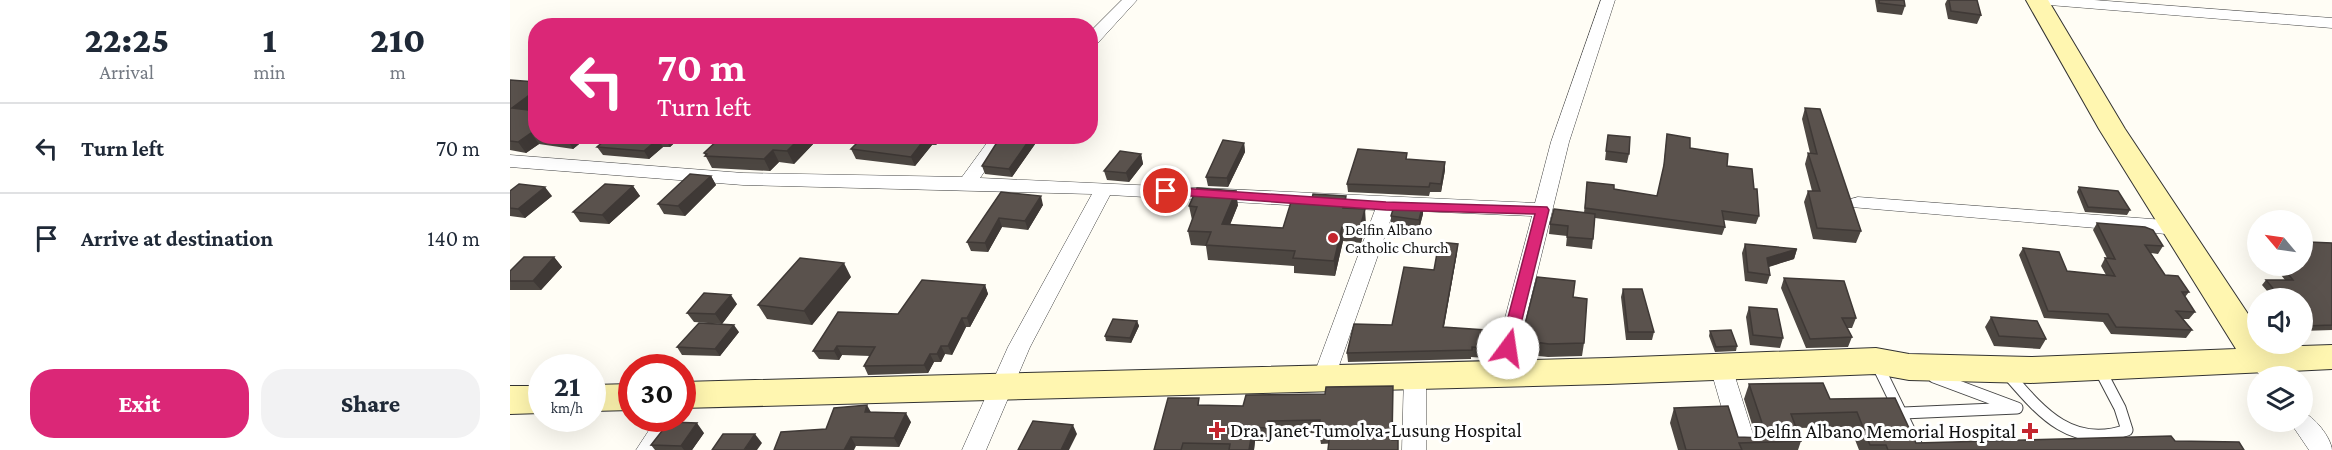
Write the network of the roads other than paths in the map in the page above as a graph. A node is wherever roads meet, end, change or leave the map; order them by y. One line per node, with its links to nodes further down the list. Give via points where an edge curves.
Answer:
1 (1130, 0): 5 (street)
2 (1608, 0): 12 (street, via 1576,91)
3 (2037, 0): 4 (street); 13 (street, via 2112,129)
4 (2332, 23)
5 (1098, 34)
6 (995, 144): 8 (street)
7 (510, 161): 8 (street, via 675,175)
8 (967, 183): 9 (street)
9 (1104, 189): 11 (street); 26 (street)
10 (1858, 203): 13 (street)
11 (1386, 206): 12 (street); 25 (street)
12 (1543, 210): 23 (street)
13 (2178, 228): 16 (street)
14 (2332, 357): 17 (street)
15 (1876, 361): 18 (street); 19 (street); 30 (lane)
16 (2265, 366)
17 (2278, 366)
18 (1721, 367): 23 (street); 36 (street)
19 (1909, 367): 20 (street); 30 (lane, via 2017,408)
20 (2003, 368): 21 (street); 21 (lane, via 2048,420 2078,436 2104,438 2127,430)
21 (2099, 368): 22 (street)
22 (2247, 368)
23 (1502, 371): 24 (street)
24 (1415, 374): 25 (street); 35 (street)
25 (1324, 377): 26 (street)
26 (1001, 387): 29 (street); 34 (street)
27 (528, 399): 28 (street)
28 (510, 400)
29 (696, 402)
30 (1903, 413): 37 (lane)
31 (661, 432): 33 (street)
32 (2310, 432): 38 (street)
33 (648, 450)
34 (974, 450)
35 (1414, 450)
36 (1746, 450)
37 (1919, 450)
38 (2322, 450)

